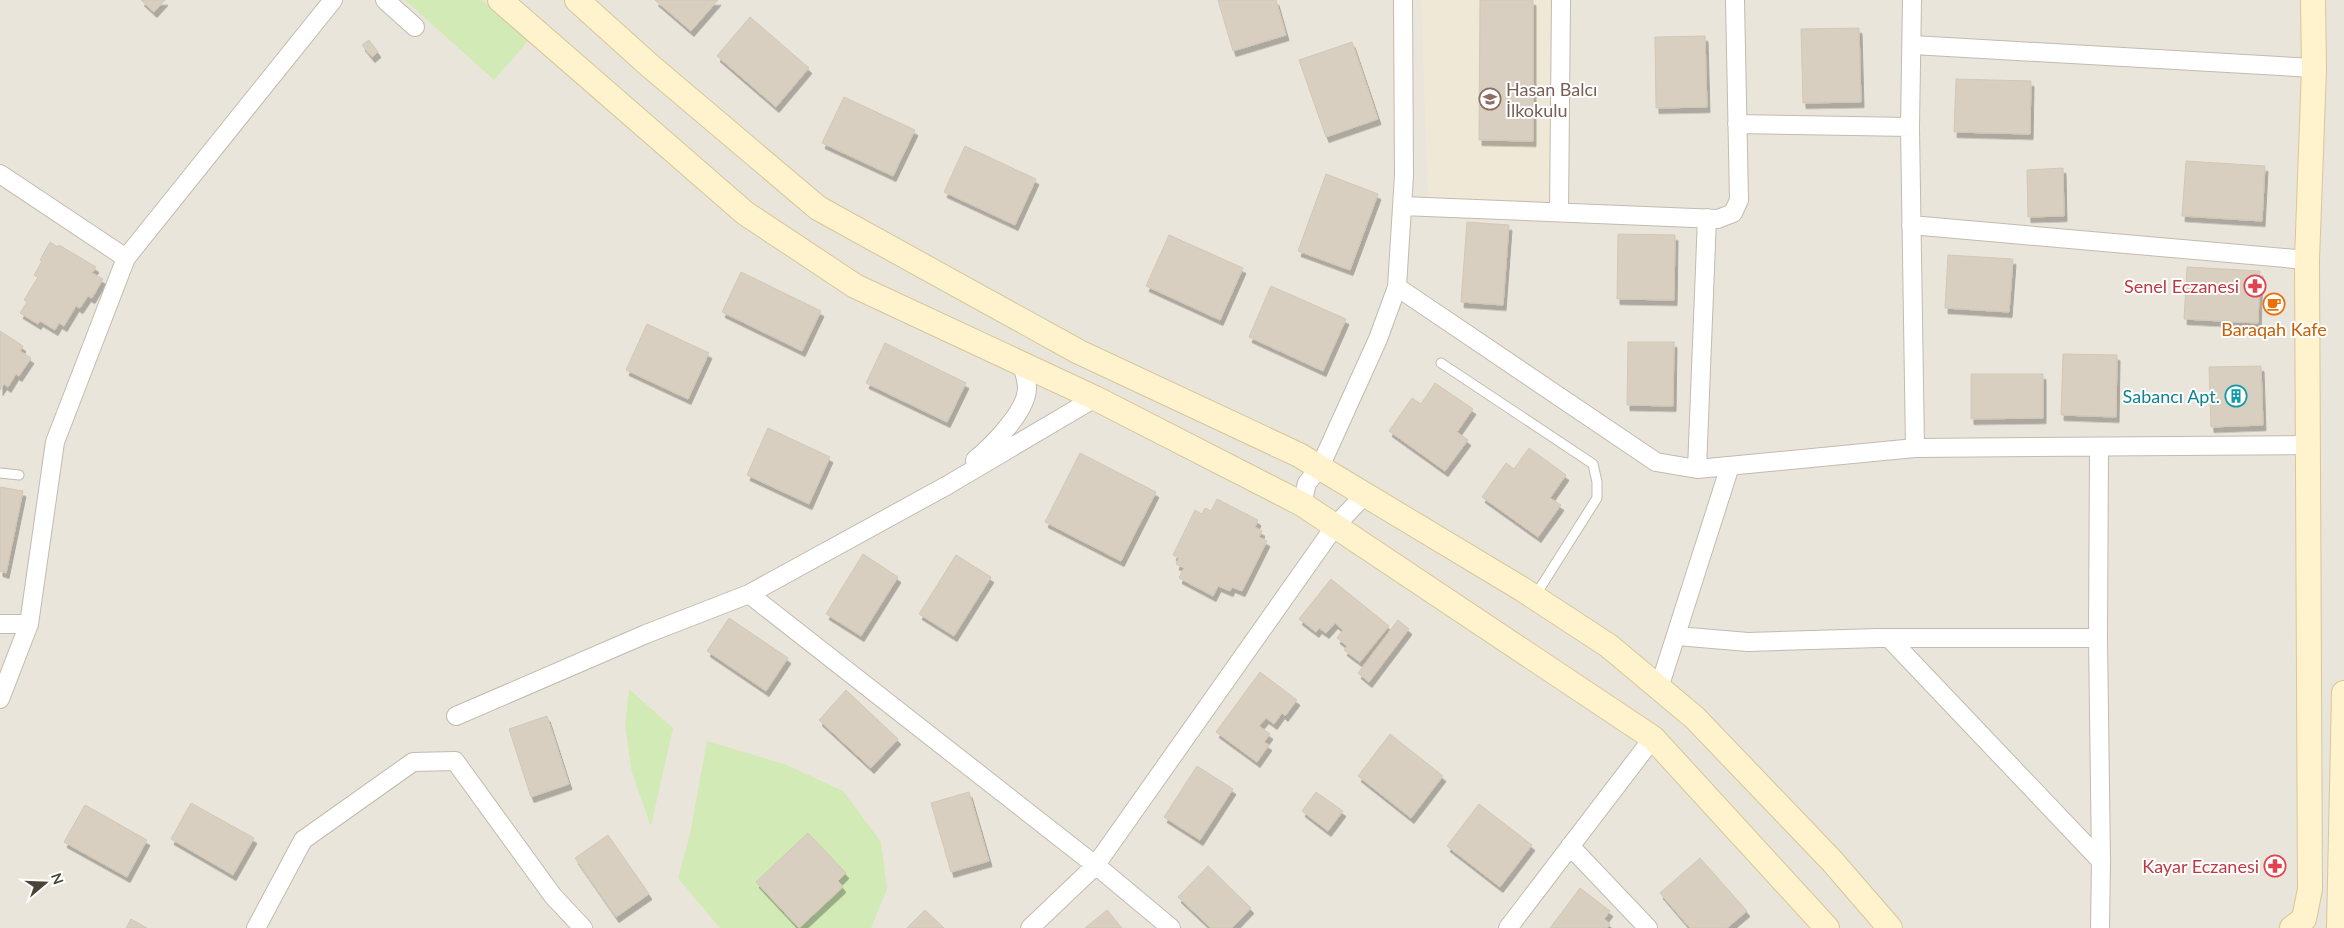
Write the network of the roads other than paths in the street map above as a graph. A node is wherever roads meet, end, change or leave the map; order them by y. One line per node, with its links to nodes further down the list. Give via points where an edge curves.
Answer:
1 (333, 0): 20 (street)
2 (386, 0): 10 (street)
3 (500, 0): 24 (main road, via 745,213 854,286)
4 (577, 0): 30 (main road, via 818,208 1079,352)
5 (1403, 0): 16 (street)
6 (1561, 0): 17 (street)
7 (1735, 0): 13 (street)
8 (1912, 0): 11 (street)
9 (2313, 0): 12 (main road)
10 (415, 26)
11 (1913, 45): 12 (street); 14 (street)
12 (2314, 68): 21 (main road)
13 (1737, 124): 14 (street); 18 (street, via 1739,200 1733,213)
14 (1910, 127): 19 (street)
15 (0, 174): 20 (street)
16 (1402, 206): 17 (street); 22 (street)
17 (1559, 212): 18 (street)
18 (1707, 218): 31 (street)
19 (1912, 225): 21 (street); 28 (street)
20 (126, 258): 41 (street, via 55,442)
21 (2307, 260): 26 (main road)
22 (1397, 288): 30 (street, via 1378,339); 31 (street, via 1656,462)
23 (1441, 363): 39 (lane, via 1593,464 1597,498)
24 (1022, 364): 25 (main road); 34 (street, via 1027,389 1017,414 990,448)
25 (1095, 398): 34 (street); 36 (main road)
26 (2308, 445): 27 (street); 63 (main road, via 2310,889 2304,919)
27 (2099, 447): 28 (street); 44 (street)
28 (1915, 448): 29 (street)
29 (1730, 466): 31 (street); 42 (street)
30 (1320, 467): 35 (main road); 36 (street, via 1307,484)
31 (1697, 470)
32 (0, 473): 33 (lane)
33 (20, 475)
34 (946, 486): 38 (street)
35 (1361, 492): 37 (street, via 1357,504); 39 (main road)
36 (1302, 504): 37 (main road)
37 (1335, 526): 49 (main road); 53 (street)
38 (749, 594): 48 (street, via 646,634); 53 (street)
39 (1534, 597): 45 (main road, via 1609,646)
40 (0, 624): 41 (street)
41 (29, 624): 47 (street)
42 (1677, 636): 43 (street, via 1748,642); 45 (street)
43 (1889, 638): 44 (street); 52 (street)
44 (2098, 638): 52 (street)
45 (1659, 688): 61 (main road, via 1702,725 1832,861)
46 (2344, 693): 50 (main road)
47 (0, 699)
48 (456, 716)
49 (1653, 738): 51 (street); 60 (main road)
50 (2343, 770): 64 (main road)
51 (1570, 846): 58 (street); 59 (street)
52 (2102, 862): 62 (street)
53 (1096, 866): 56 (street); 57 (street)
54 (256, 928): 55 (street, via 303,840 414,762 454,761 553,896)
55 (583, 928)
56 (1030, 928)
57 (1170, 928)
58 (1508, 928)
59 (1648, 928)
60 (1827, 928)
61 (1890, 928)
62 (2100, 928)
63 (2292, 928)
64 (2339, 928)

